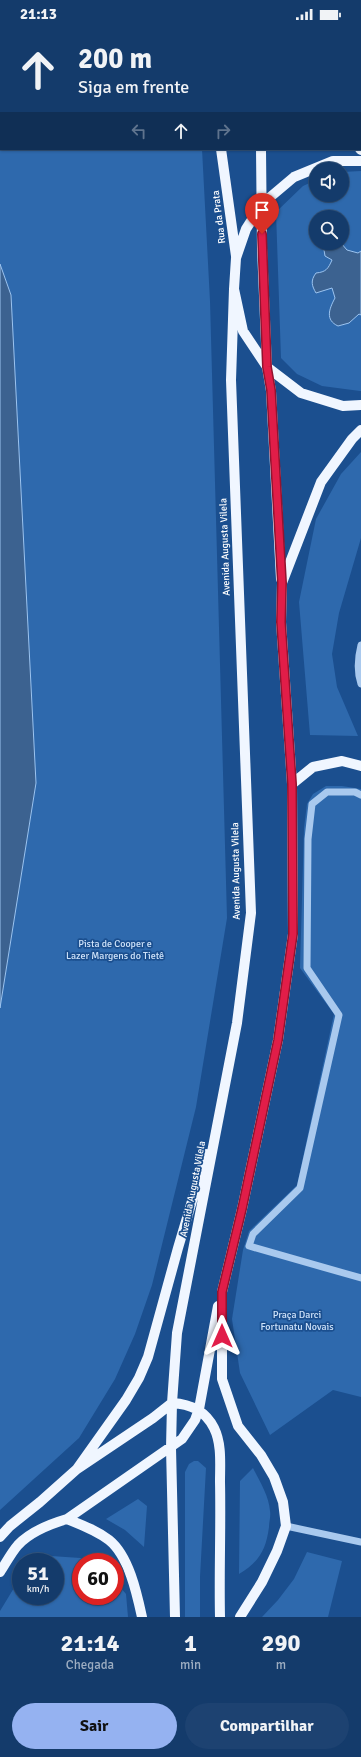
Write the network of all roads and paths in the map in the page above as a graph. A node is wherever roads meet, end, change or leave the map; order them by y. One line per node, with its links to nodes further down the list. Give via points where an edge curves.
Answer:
1 (221, 150): 5 (main road, Rua da Prata)
2 (261, 150): 4 (main road)
3 (361, 160): 4 (main road, via 333,161 294,176)
4 (262, 204): 5 (main road, via 246,229); 7 (main road)
5 (236, 258): 6 (main road)
6 (234, 288): 7 (main road, via 244,331); 16 (main road, Avenida Augusta Vilela, via 231,380 251,913 237,1023)
7 (267, 367): 8 (main road, via 302,393 343,406); 10 (main road, via 271,390)
8 (361, 405)
9 (361, 430): 10 (main road, via 321,482)
10 (282, 583): 14 (main road, via 281,622)
11 (361, 645): 12 (street)
12 (361, 684)
13 (361, 766): 14 (main road, via 342,761 313,767)
14 (292, 784): 18 (main road, via 291,949 278,1040)
15 (361, 795): 17 (street, via 355,792 327,792 312,804 308,839 307,968 339,1015 300,1188 253,1234 249,1246)
16 (220, 1107): 19 (main road, Avenida Augusta Vilela, via 177,1334); 22 (main road, via 148,1356 126,1400)
17 (361, 1278)
18 (222, 1292): 20 (main road, via 214,1320); 24 (main road, via 222,1379 238,1426 261,1455 274,1477 283,1502)
19 (172, 1403): 20 (main road, via 184,1403); 21 (main road, Avenida Augusta Vilela); 22 (main road)
20 (199, 1409): 21 (main road, via 189,1431); 31 (main road, via 214,1428 219,1442)
21 (171, 1448): 23 (main road); 30 (main road, Avenida Augusta Vilela)
22 (77, 1468): 25 (main road)
23 (68, 1519): 27 (main road, via 50,1525 18,1545); 29 (main road, via 92,1529 111,1541 134,1583)
24 (286, 1526): 26 (street); 28 (main road, via 262,1582)
25 (0, 1537)
26 (361, 1542)
27 (0, 1572)
28 (243, 1613)
29 (142, 1617)
30 (175, 1617)
31 (220, 1617)

